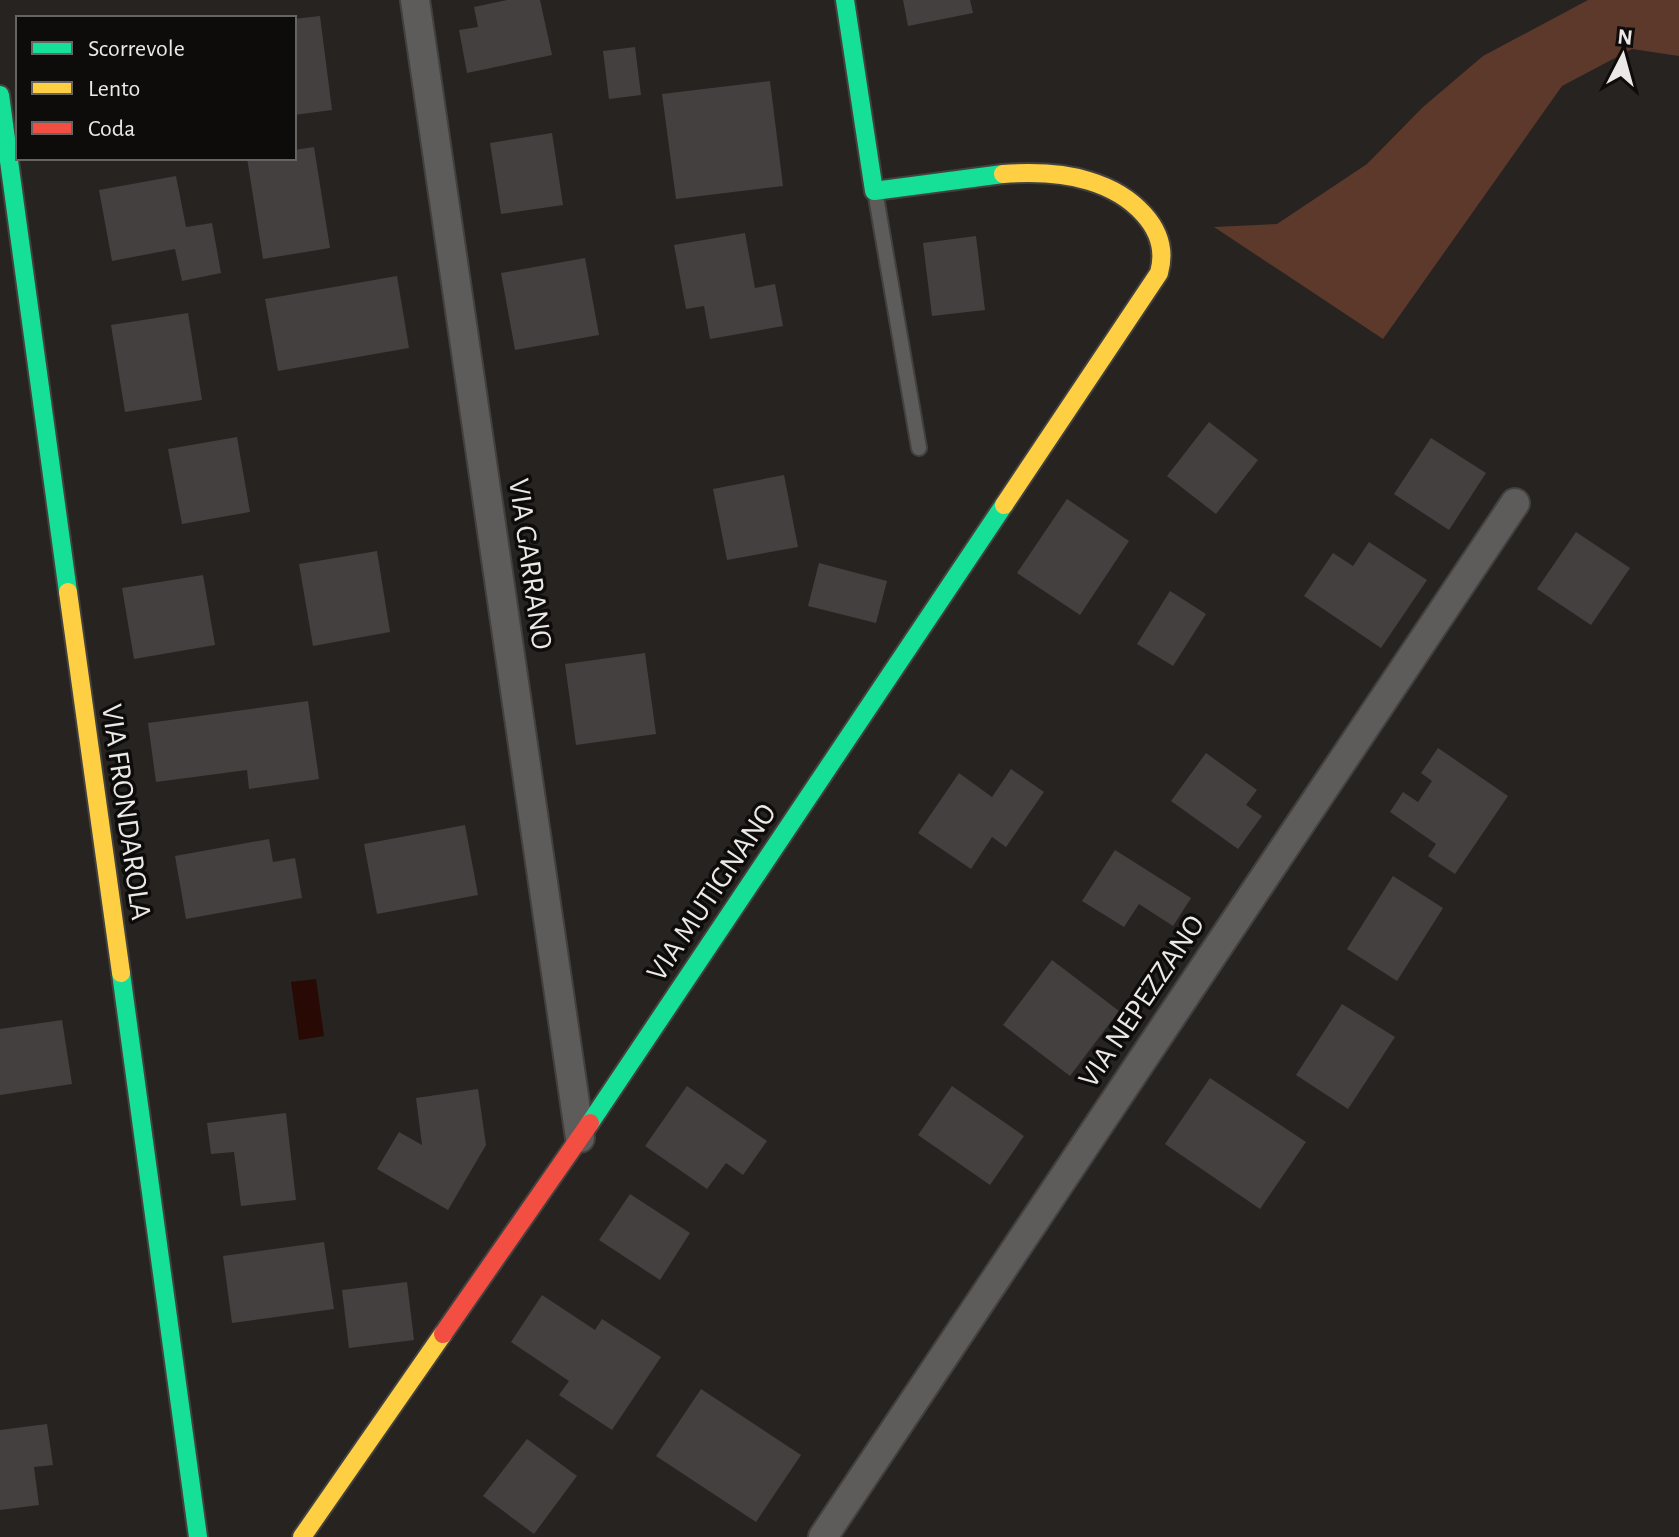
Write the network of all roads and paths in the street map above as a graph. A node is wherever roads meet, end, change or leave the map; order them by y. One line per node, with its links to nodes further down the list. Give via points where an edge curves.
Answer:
1 (415, 0): 7 (street, VIA GARRANO)
2 (845, 0): 4 (street)
3 (0, 95): 8 (street, VIA FRONDAROLA)
4 (874, 191): 5 (lane); 7 (street, VIA MUTIGNANO, via 1004,173 1083,179 1128,201 1151,221 1163,245 1163,264)
5 (919, 448)
6 (1515, 503): 10 (street, VIA NEPEZZANO)
7 (580, 1138): 9 (street, VIA MUTIGNANO)
8 (198, 1537)
9 (302, 1537)
10 (823, 1537)

